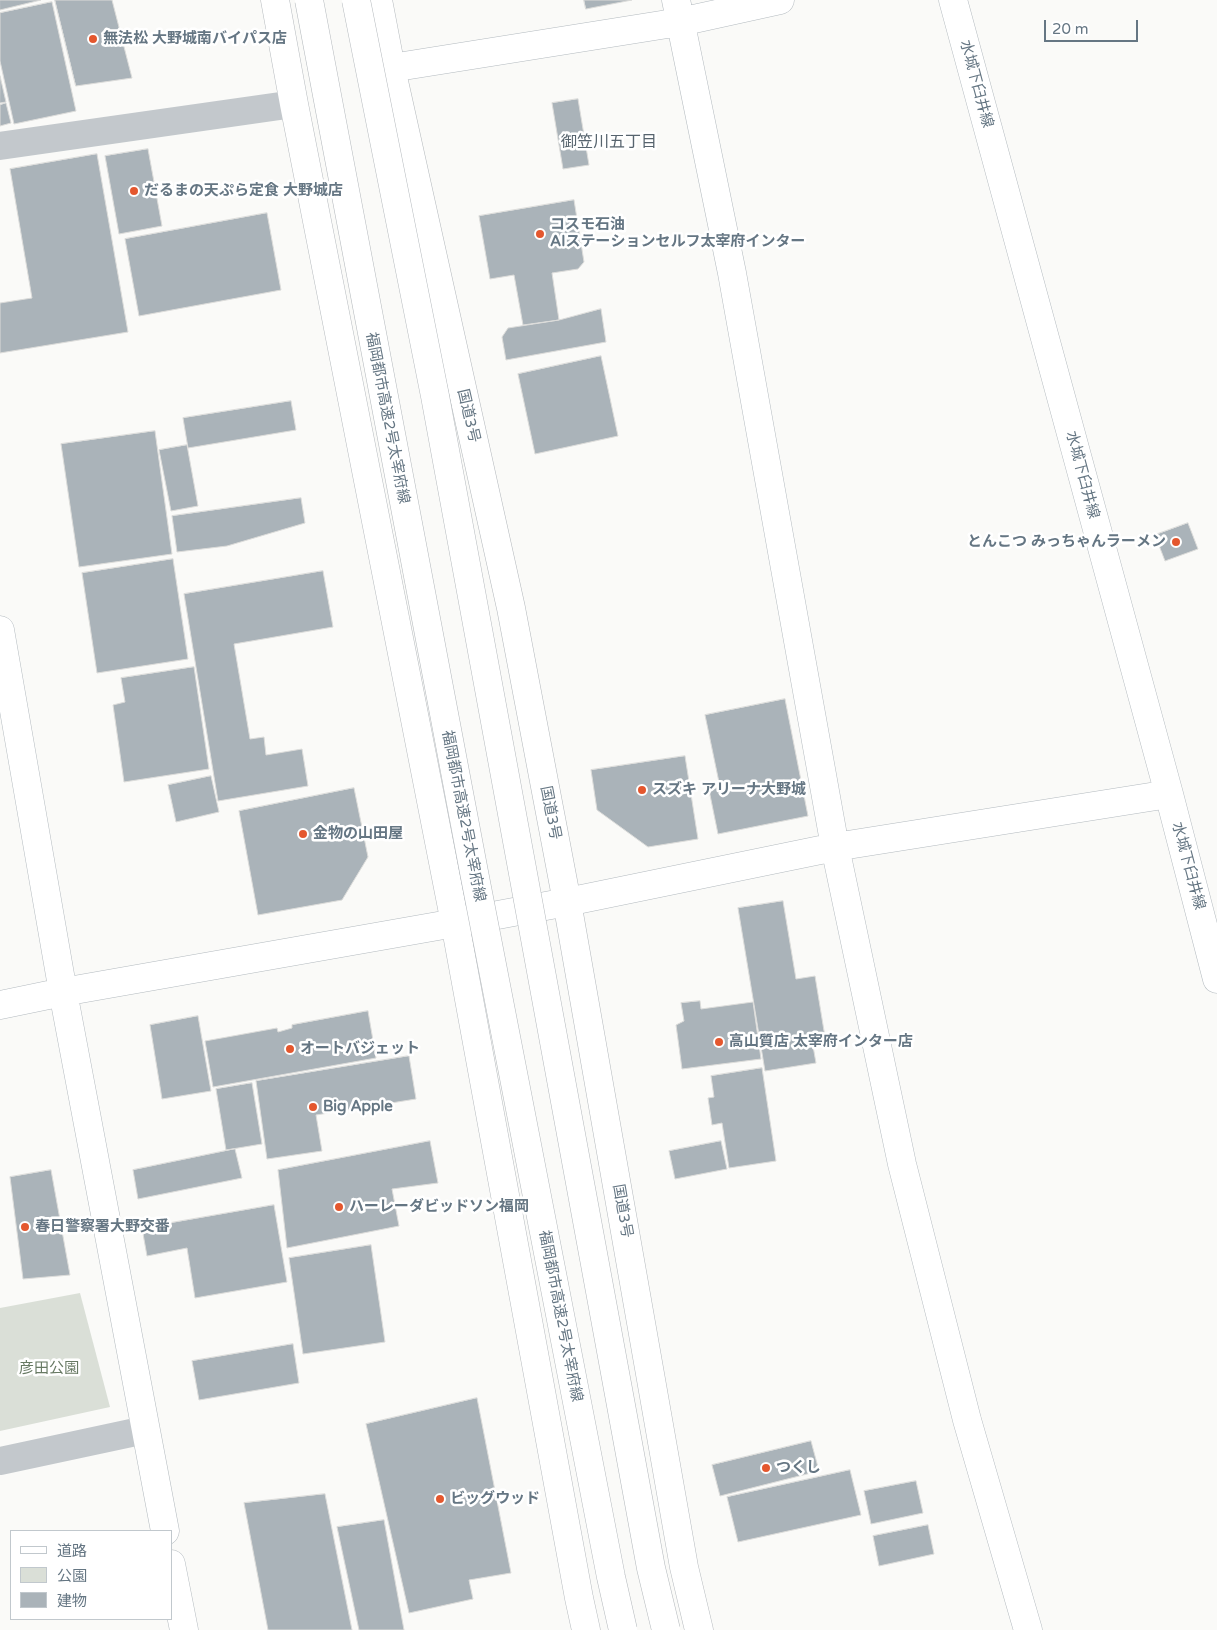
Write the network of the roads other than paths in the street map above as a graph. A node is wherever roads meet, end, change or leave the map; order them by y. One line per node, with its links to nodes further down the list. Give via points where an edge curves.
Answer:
1 (275, 0): 9 (main road)
2 (309, 0): 25 (main road, 福岡都市高速2号太宰府線, bridge, via 476,882)
3 (356, 0): 26 (main road, bridge, via 435,396 651,1568)
4 (378, 0): 8 (main road, 国道3号)
5 (780, 0): 7 (main road)
6 (953, 0): 12 (main road, 水城下臼井線)
7 (678, 11): 8 (main road); 13 (main road, via 732,273)
8 (391, 68): 14 (main road, 国道3号, via 511,608)
9 (294, 104): 10 (street); 15 (main road)
10 (0, 146)
11 (0, 630): 17 (main road)
12 (1169, 794): 13 (main road); 16 (main road, 水城下臼井線)
13 (835, 847): 14 (main road); 28 (main road, via 902,1164 968,1420)
14 (568, 902): 15 (main road); 27 (main road, 国道3号, via 684,1567)
15 (455, 923): 17 (main road); 24 (main road)
16 (1217, 979)
17 (63, 992): 18 (main road); 19 (main road)
18 (0, 1005)
19 (145, 1430): 20 (street); 21 (main road)
20 (0, 1461)
21 (165, 1530)
22 (172, 1569): 23 (main road)
23 (184, 1630)
24 (586, 1630)
25 (623, 1630)
26 (666, 1630)
27 (699, 1630)
28 (1028, 1630)

